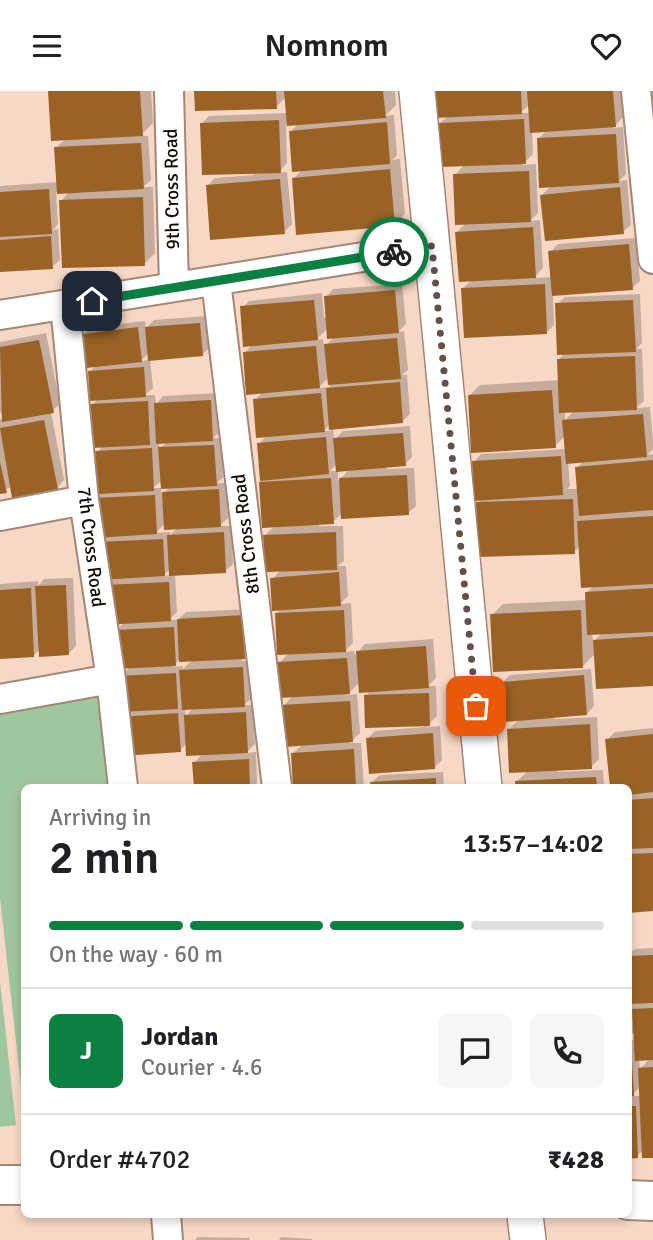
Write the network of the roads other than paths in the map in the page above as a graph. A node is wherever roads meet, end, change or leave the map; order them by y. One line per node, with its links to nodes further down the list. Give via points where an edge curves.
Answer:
1 (169, 91): 7 (street, 9th Cross Road)
2 (417, 91): 4 (street)
3 (636, 91): 5 (street)
4 (432, 246): 6 (street); 16 (street)
5 (653, 259)
6 (216, 281): 7 (street); 15 (street, 8th Cross Road)
7 (174, 287): 8 (street)
8 (65, 305): 9 (street); 10 (street, 7th Cross Road)
9 (0, 315)
10 (84, 500): 11 (street); 12 (street, 7th Cross Road)
11 (0, 516)
12 (111, 679): 13 (street); 14 (street, 7th Cross Road)
13 (0, 699)
14 (123, 784)
15 (276, 784)
16 (484, 784)
17 (0, 1185): 18 (main road)
18 (21, 1185)
19 (632, 1200): 20 (main road)
20 (653, 1201)
21 (166, 1218): 23 (street)
22 (525, 1218): 24 (street)
23 (168, 1240)
24 (527, 1240)

